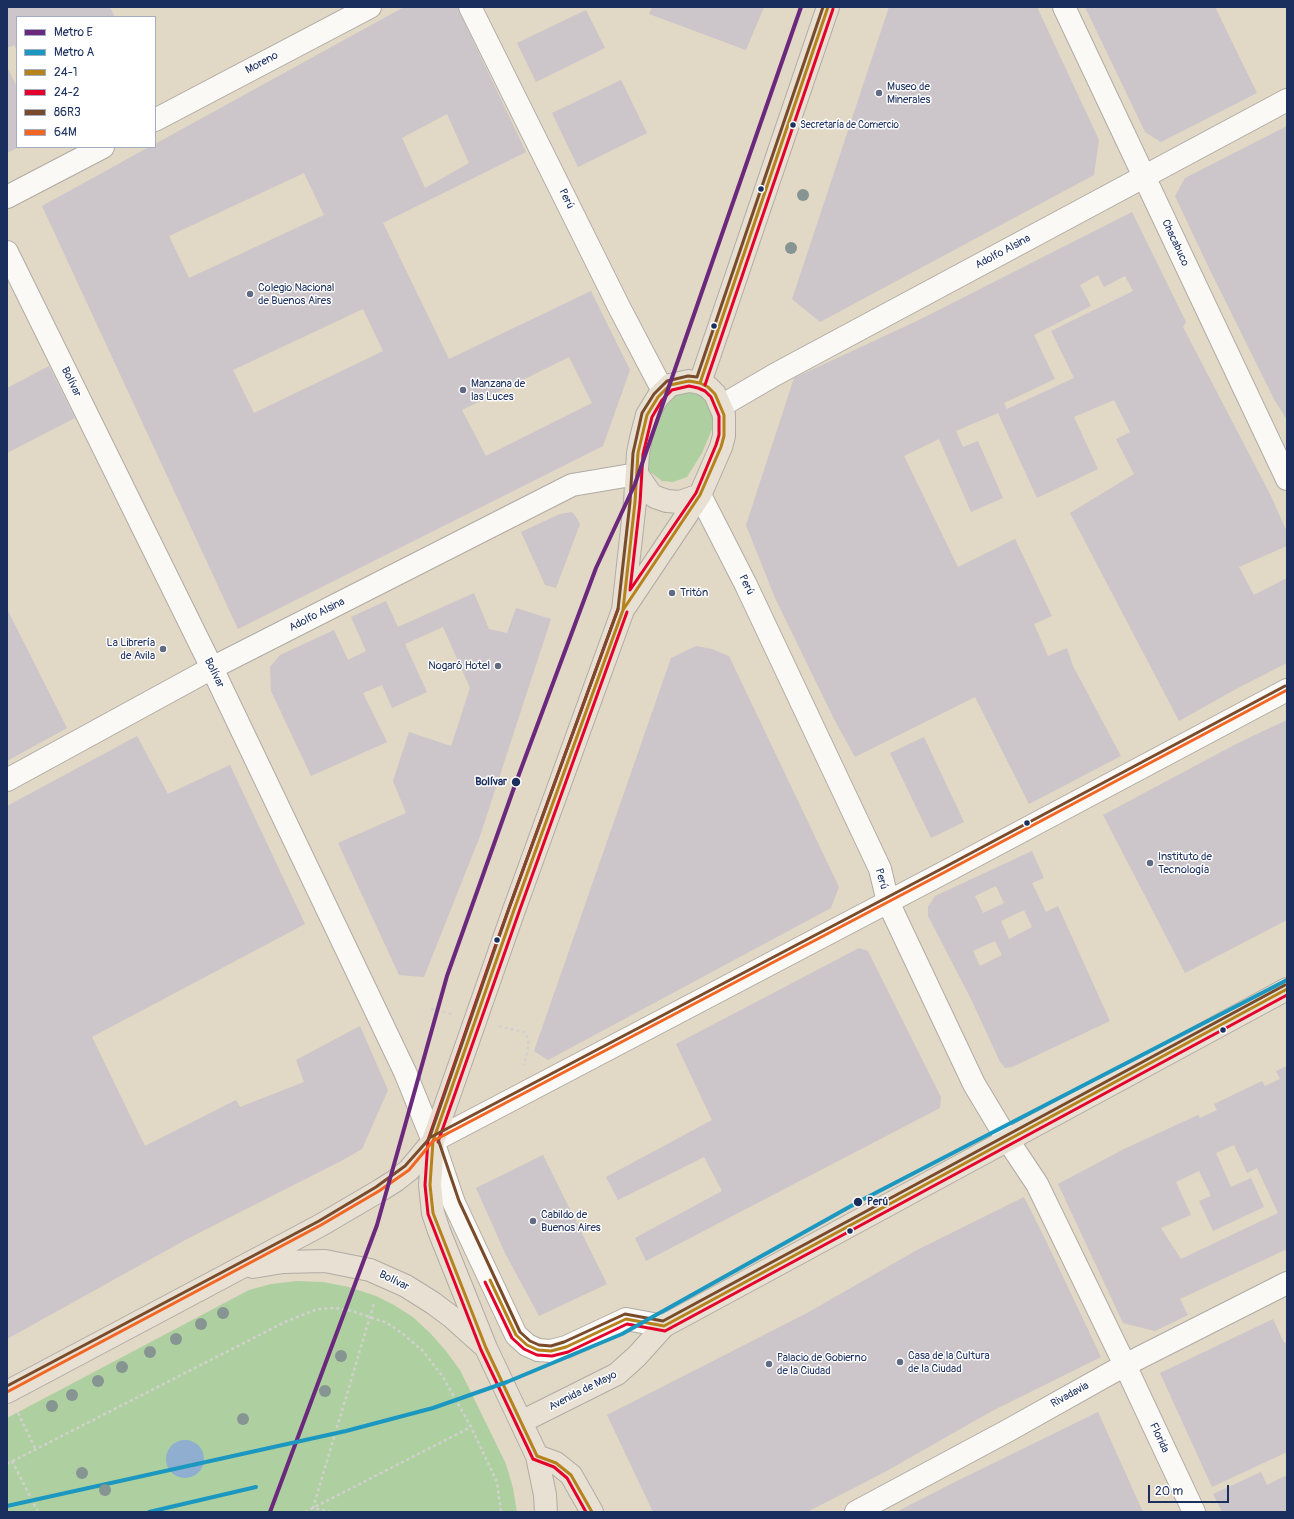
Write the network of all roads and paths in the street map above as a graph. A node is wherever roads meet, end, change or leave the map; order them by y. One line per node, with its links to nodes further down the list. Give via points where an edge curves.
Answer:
1 (370, 7): 6 (street, Moreno)
2 (470, 7): 12 (street, Perú)
3 (828, 7): 11 (main road)
4 (1064, 7): 8 (street, Chacabuco)
5 (1287, 100): 8 (street, Adolfo Alsina)
6 (156, 119)
7 (101, 148): 9 (street)
8 (1144, 176): 13 (street, Adolfo Alsina); 15 (street, Chacabuco)
9 (7, 197)
10 (7, 252): 18 (street, Bolívar)
11 (700, 383): 12 (main road, via 680,382 670,385); 13 (main road, via 715,394)
12 (663, 391): 14 (main road, via 652,406 643,427)
13 (721, 406): 16 (main road, via 724,436)
14 (637, 474): 16 (main road, via 650,493 667,502 680,502); 17 (main road); 18 (street, Adolfo Alsina, via 572,485)
15 (1287, 479)
16 (700, 495): 17 (main road); 21 (street, Perú, via 746,585 880,869)
17 (623, 610): 24 (main road, via 506,931)
18 (212, 668): 20 (street, Adolfo Alsina); 24 (street, Bolívar, via 405,1072)
19 (1287, 690): 21 (street)
20 (7, 780)
21 (888, 902): 23 (street, Perú, via 974,1084); 24 (street)
22 (1287, 989): 23 (main road, Avenida de Mayo)
23 (1007, 1140): 29 (main road, Avenida de Mayo); 31 (street, Perú, via 1037,1184)
24 (433, 1141): 25 (main road, via 415,1164 395,1181 321,1225); 29 (street, Bolívar, via 454,1203 516,1335 526,1344 538,1350 551,1351 566,1347 626,1318); 30 (main road, Bolívar, via 430,1185 433,1213)
25 (234, 1270): 30 (main road, Bolívar, via 283,1262 325,1261 370,1270 406,1286 433,1303); 32 (main road)
26 (1287, 1283): 31 (street, Rivadavia)
27 (374, 1303): 28 (path)
28 (370, 1318): 35 (path, via 402,1332 423,1351 443,1377); 36 (path, via 335,1308 318,1310 287,1321); 40 (path)
29 (664, 1326): 34 (main road, Avenida de Mayo, via 625,1369)
30 (486, 1348): 34 (main road, Bolívar)
31 (1125, 1365): 47 (street, Rivadavia); 48 (street, Florida)
32 (7, 1392)
33 (18, 1413): 36 (path)
34 (521, 1422): 37 (main road, Bolívar)
35 (471, 1427): 40 (path); 44 (path, via 497,1482)
36 (35, 1448): 38 (path)
37 (537, 1456): 45 (main road, Bolívar); 46 (main road, via 556,1463 571,1475)
38 (12, 1461): 39 (path); 41 (path)
39 (7, 1464)
40 (313, 1508): 42 (path); 43 (path)
41 (38, 1512)
42 (305, 1512)
43 (331, 1512)
44 (501, 1512)
45 (546, 1512)
46 (592, 1512)
47 (856, 1512)
48 (1194, 1512)

